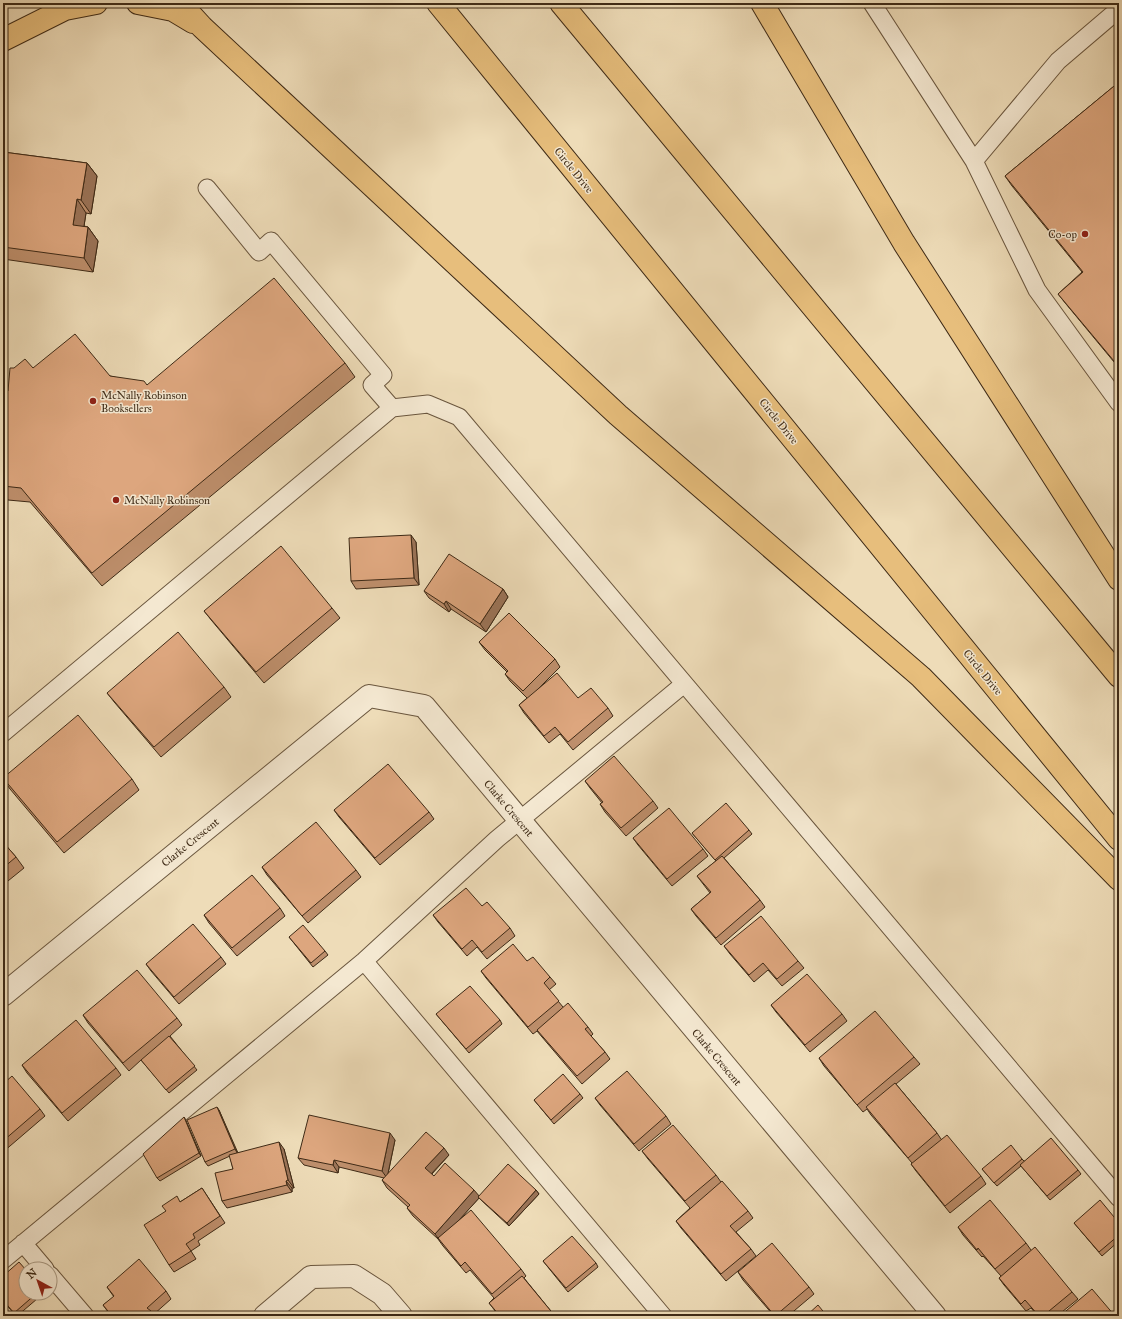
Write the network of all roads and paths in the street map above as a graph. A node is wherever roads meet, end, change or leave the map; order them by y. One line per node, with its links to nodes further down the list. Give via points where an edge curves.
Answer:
1 (96, 3): 10 (highway, via 65,9)
2 (138, 3): 9 (highway, via 173,10)
3 (180, 3): 9 (highway)
4 (438, 3): 20 (highway, Circle Drive)
5 (561, 3): 16 (highway)
6 (762, 3): 15 (highway, via 904,243)
7 (872, 3): 11 (lane)
8 (1119, 9): 11 (lane, via 1058,61)
9 (202, 27): 21 (highway, via 618,415 921,677)
10 (3, 40)
11 (974, 161): 13 (lane, via 1037,290)
12 (207, 188): 14 (lane, via 258,252 271,241 383,375 372,385)
13 (1119, 403)
14 (392, 408): 17 (lane, via 428,404 460,417); 18 (lane)
15 (1119, 579)
16 (1119, 676)
17 (684, 684): 19 (lane); 24 (lane)
18 (3, 733)
19 (520, 820): 22 (lane); 23 (street, Clarke Crescent, via 424,706 369,696); 33 (street, Clarke Crescent)
20 (1119, 839)
21 (1119, 879)
22 (364, 961): 25 (lane); 32 (lane)
23 (3, 995)
24 (1119, 1198)
25 (23, 1243): 26 (lane); 27 (lane)
26 (3, 1260)
27 (38, 1261)
28 (58, 1284): 29 (lane)
29 (85, 1316)
30 (265, 1316): 31 (street, via 311,1277 354,1276 382,1294)
31 (400, 1316)
32 (663, 1316)
33 (935, 1316)

